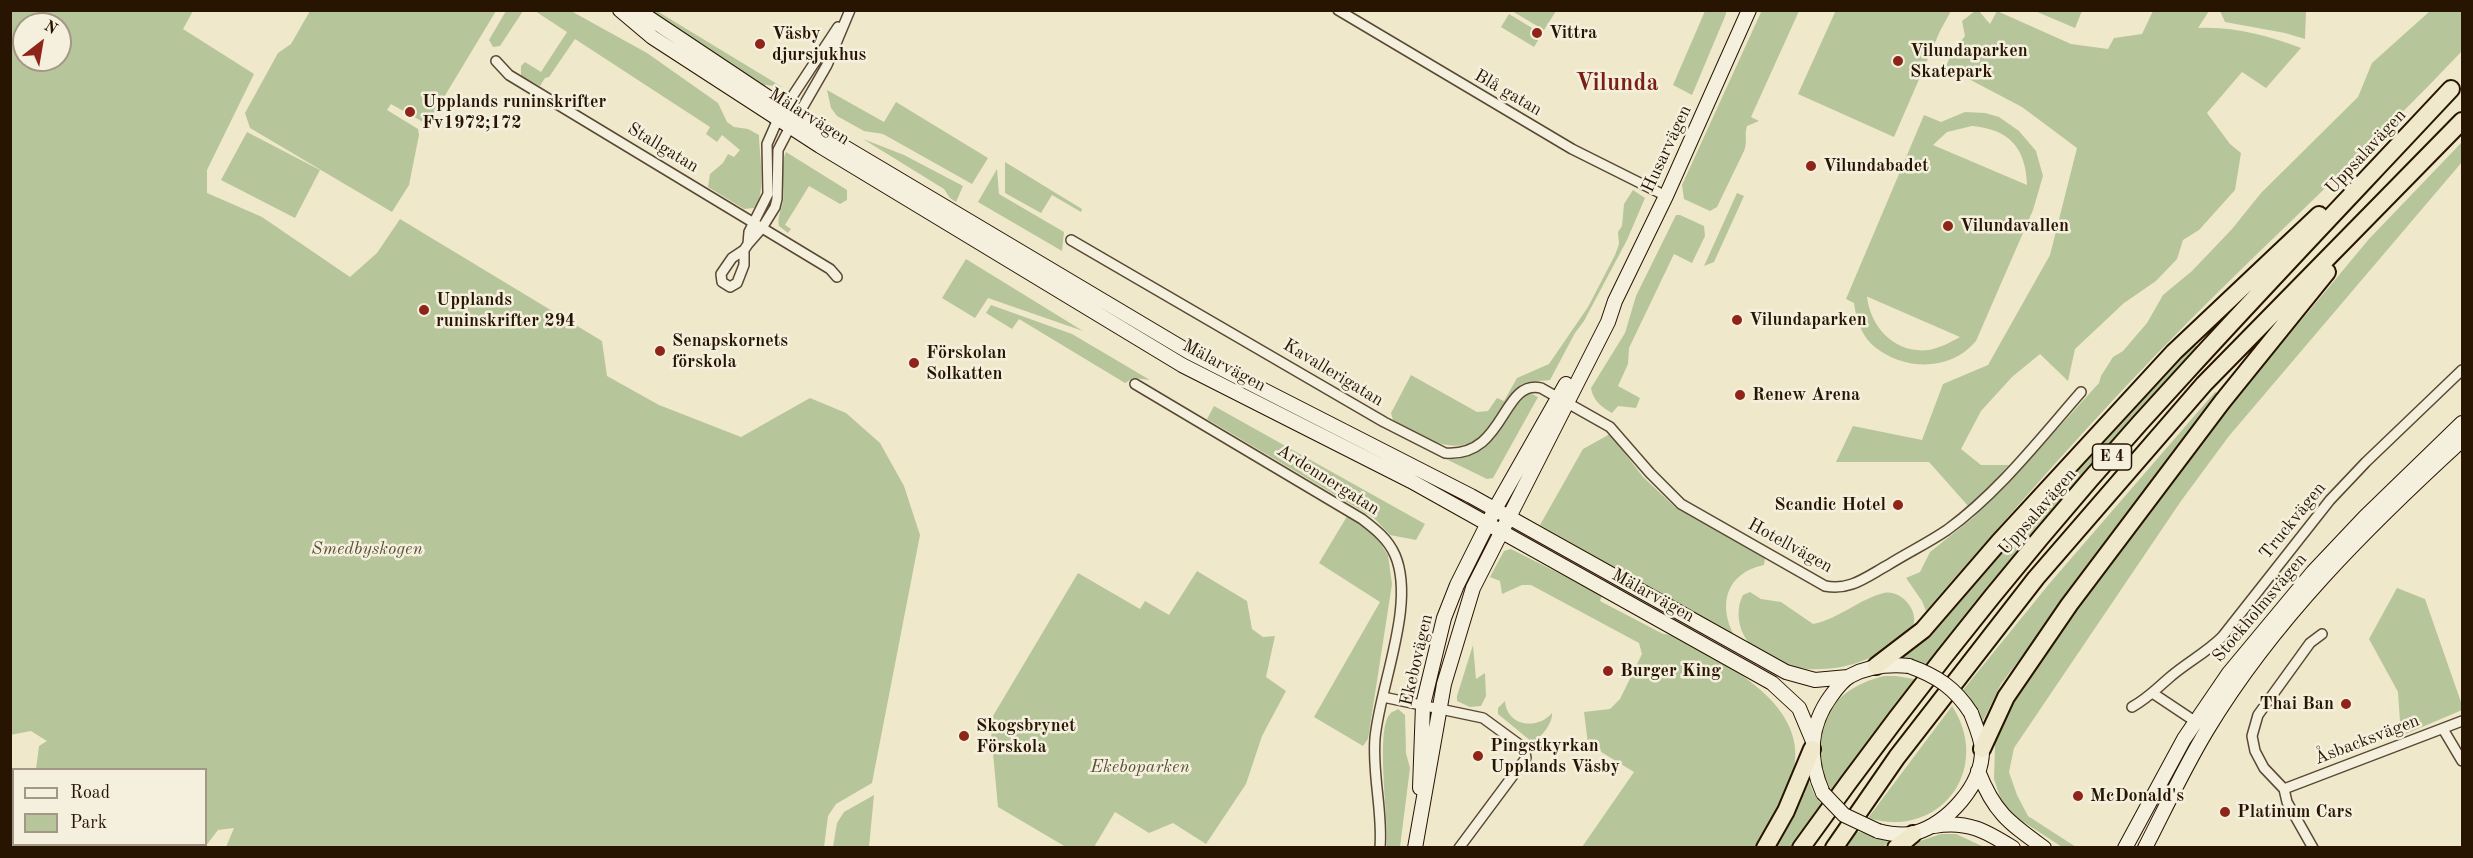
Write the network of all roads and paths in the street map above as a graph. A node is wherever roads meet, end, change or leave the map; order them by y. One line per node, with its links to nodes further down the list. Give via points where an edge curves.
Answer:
1 (620, 10): 8 (main road, Mälarvägen, via 652,37)
2 (637, 10): 8 (main road, Mälarvägen)
3 (850, 10): 8 (street); 9 (street, via 827,65)
4 (1338, 10): 11 (street, Blå gatan, via 1572,149)
5 (1749, 10): 11 (main road, Husarvägen)
6 (496, 62): 12 (street, Stallgatan, via 509,75)
7 (2457, 83): 27 (highway, via 2174,352 1923,630); 51 (highway, Uppsalavägen / E 4, via 2188,369 2028,553 1874,746)
8 (781, 114): 9 (main road, Mälarvägen); 12 (street, via 767,144 768,194)
9 (793, 122): 12 (street, via 778,150 777,199); 22 (main road, Mälarvägen, via 1214,367); 24 (main road, Mälarvägen, via 1182,365)
10 (2463, 122): 39 (highway, via 2336,261 2222,402 2056,623 2006,697); 52 (highway, E 4, via 2196,393 2036,578 1897,757)
11 (1666, 196): 19 (main road, Husarvägen, via 1608,322)
12 (758, 225): 14 (street, via 749,232); 15 (street, Stallgatan)
13 (1071, 240): 19 (street, Kavallerigatan, via 1384,422 1445,453 1455,454 1478,445 1497,428 1514,397 1523,389 1542,388)
14 (746, 247)
15 (837, 277)
16 (2463, 370): 29 (street, Truckvägen, via 2330,500 2222,637)
17 (1135, 384): 30 (street, Ardennergatan, via 1337,503 1383,535 1395,554 1402,580 1401,605)
18 (2080, 392): 19 (street, Hotellvägen, via 2012,470 1966,515 1889,564 1839,588 1825,586 1682,504 1610,427)
19 (1563, 399): 22 (main road, Husarvägen); 23 (main road, Husarvägen)
20 (2463, 423): 35 (main road, Stockholmsvägen, via 2313,572 2229,673)
21 (2461, 442): 37 (main road, Stockholmsvägen, via 2322,579 2238,684)
22 (1495, 508): 23 (main road, Mälarvägen); 24 (main road, Ekebovägen)
23 (1511, 517): 25 (main road, Ekebovägen); 28 (main road, Mälarvägen, via 1786,672 1815,680)
24 (1488, 524): 25 (main road, Mälarvägen); 31 (main road, Ekebovägen, via 1444,618)
25 (1503, 532): 33 (main road, Ekebovägen, via 1473,588); 38 (main road, Mälarvägen, via 1772,683 1799,708)
26 (2322, 634): 42 (street, via 2310,643 2258,715 2252,736 2264,768)
27 (1876, 666): 28 (main road); 39 (main road, bridge, via 1909,666 1948,685 1971,713)
28 (1848, 677): 38 (main road, via 1826,703 1817,720)
29 (2154, 694): 32 (street, Truckvägen); 35 (street)
30 (1383, 697): 31 (street); 47 (street, Ardennergatan, via 1375,739)
31 (1423, 705): 33 (street); 43 (main road, Ekebovägen)
32 (2132, 707)
33 (1439, 708): 43 (main road, Ekebovägen); 49 (street, via 1483,718 1524,748 1526,758)
34 (2463, 721): 36 (street, Åsbacksvägen)
35 (2195, 722): 37 (street); 46 (main road, Stockholmsvägen)
36 (2442, 729): 40 (street); 42 (street, Åsbacksvägen)
37 (2207, 730): 56 (main road, Stockholmsvägen)
38 (1812, 744): 45 (main road, bridge, via 1814,771 1823,793 1844,815 1878,831); 50 (highway, via 1786,811)
39 (1982, 749): 41 (main road)
40 (2463, 761)
41 (1978, 771): 44 (main road, via 1963,799); 55 (main road, via 2001,815)
42 (2283, 789): 57 (street)
43 (1420, 814): 48 (main road, Ekebovägen)
44 (1929, 827): 45 (main road); 54 (main road, via 1968,825)
45 (1913, 834): 53 (highway)
46 (2126, 846)
47 (1380, 848)
48 (1415, 848)
49 (1459, 848)
50 (1765, 848)
51 (1801, 848)
52 (1834, 848)
53 (1896, 848)
54 (2013, 848)
55 (2044, 848)
56 (2145, 848)
57 (2313, 848)

